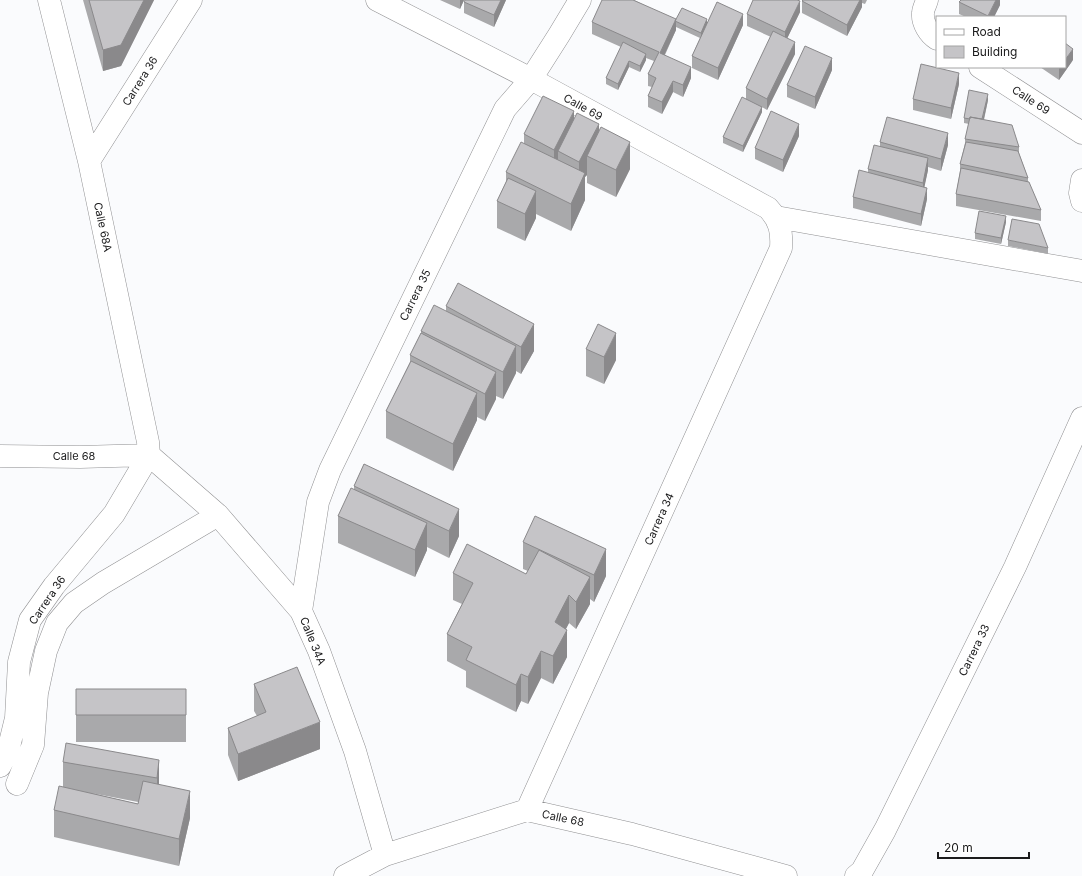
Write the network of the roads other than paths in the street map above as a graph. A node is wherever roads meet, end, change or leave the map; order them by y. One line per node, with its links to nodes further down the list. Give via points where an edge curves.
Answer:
1 (49, 0): 10 (street, Calle 68A)
2 (191, 0): 10 (street, Carrera 36)
3 (377, 0): 8 (street, Calle 69)
4 (580, 0): 8 (street, Carrera 35)
5 (925, 7): 6 (street, via 926,26)
6 (936, 39)
7 (982, 68): 9 (street, Calle 69)
8 (531, 79): 13 (street, Calle 69, via 768,208); 19 (street, Carrera 35, via 505,109 330,470 318,502)
9 (1082, 133)
10 (89, 161): 16 (street, Calle 68A)
11 (1082, 180): 12 (street)
12 (1082, 201)
13 (778, 221): 14 (street); 22 (street, Carrera 34, via 782,236 781,248)
14 (1082, 271)
15 (1082, 418): 26 (street, Carrera 33, via 1001,595 885,830 862,871)
16 (149, 455): 17 (street, Calle 68); 18 (street, Calle 34A); 20 (street, Carrera 36, via 114,514 54,586 30,620 19,662 16,718 8,751)
17 (0, 456)
18 (218, 514): 19 (street, Calle 34A); 21 (street, via 103,583 74,603 57,623 46,651 37,692 33,745)
19 (301, 611): 23 (street, Calle 34A, via 319,651 354,751)
20 (0, 766)
21 (17, 784)
22 (527, 810): 23 (street, Calle 68); 25 (street, Calle 68, via 632,834)
23 (385, 855): 24 (street, Calle 68)
24 (345, 876)
25 (786, 876)
26 (856, 876)

